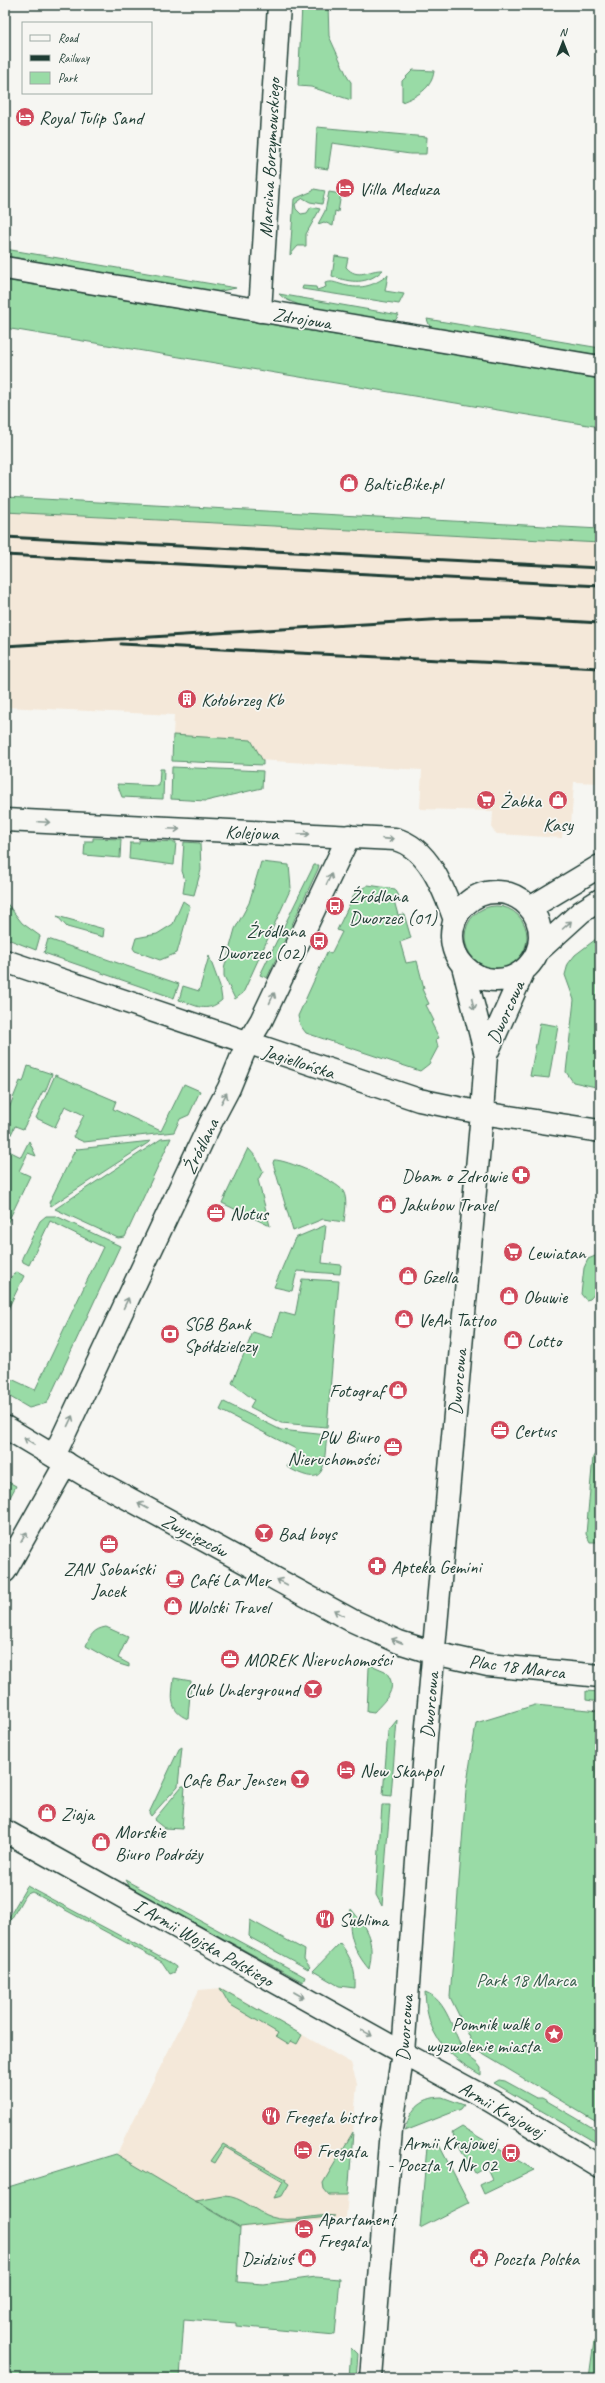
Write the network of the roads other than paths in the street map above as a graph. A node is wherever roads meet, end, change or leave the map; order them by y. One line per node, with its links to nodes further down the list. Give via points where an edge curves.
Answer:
1 (279, 5): 3 (street, Marcina Borzymowskiego)
2 (5, 268): 3 (street, Zdrojowa)
3 (260, 311): 4 (street, Zdrojowa)
4 (600, 367)
5 (5, 820): 6 (street, Kolejowa, one-way to 6)
6 (349, 836): 10 (street, Kolejowa, one-way to 10, via 395,839 416,850 436,876); 15 (street, Źródlana, one-way to 6, via 261,1021)
7 (600, 866): 9 (street)
8 (600, 900): 11 (street, one-way to 8, via 581,912)
9 (530, 908): 10 (street, via 510,894 491,892 474,898 460,911); 11 (street, via 540,928)
10 (455, 920): 13 (street, Kolejowa, via 453,946)
11 (538, 950): 14 (street)
12 (5, 961): 15 (street, Jagiellońska)
13 (463, 966): 14 (street, via 480,977 496,980 510,978); 16 (street, Dworcowa, one-way to 16)
14 (524, 970): 16 (street, Dworcowa)
15 (247, 1044): 17 (street, Jagiellońska, via 418,1100); 20 (street, Źródlana, one-way to 15)
16 (486, 1055): 17 (street, Dworcowa)
17 (482, 1113): 18 (street, Jagiellońska); 22 (street, Dworcowa)
18 (600, 1131)
19 (5, 1427): 20 (street, Zwycięzców, one-way to 19)
20 (60, 1460): 21 (street, Źródlana, one-way to 20); 22 (street, Zwycięzców, one-way to 20, via 399,1642 357,1622)
21 (5, 1571)
22 (434, 1653): 23 (street, Plac 18 Marca, via 488,1665); 25 (street, Dworcowa)
23 (600, 1676)
24 (5, 1831): 25 (street, I Armii Wojska Polskiego, one-way to 25)
25 (403, 2053): 26 (street, Armii Krajowej, via 491,2101); 27 (street, Dworcowa, via 391,2130)
26 (600, 2168)
27 (371, 2378)

